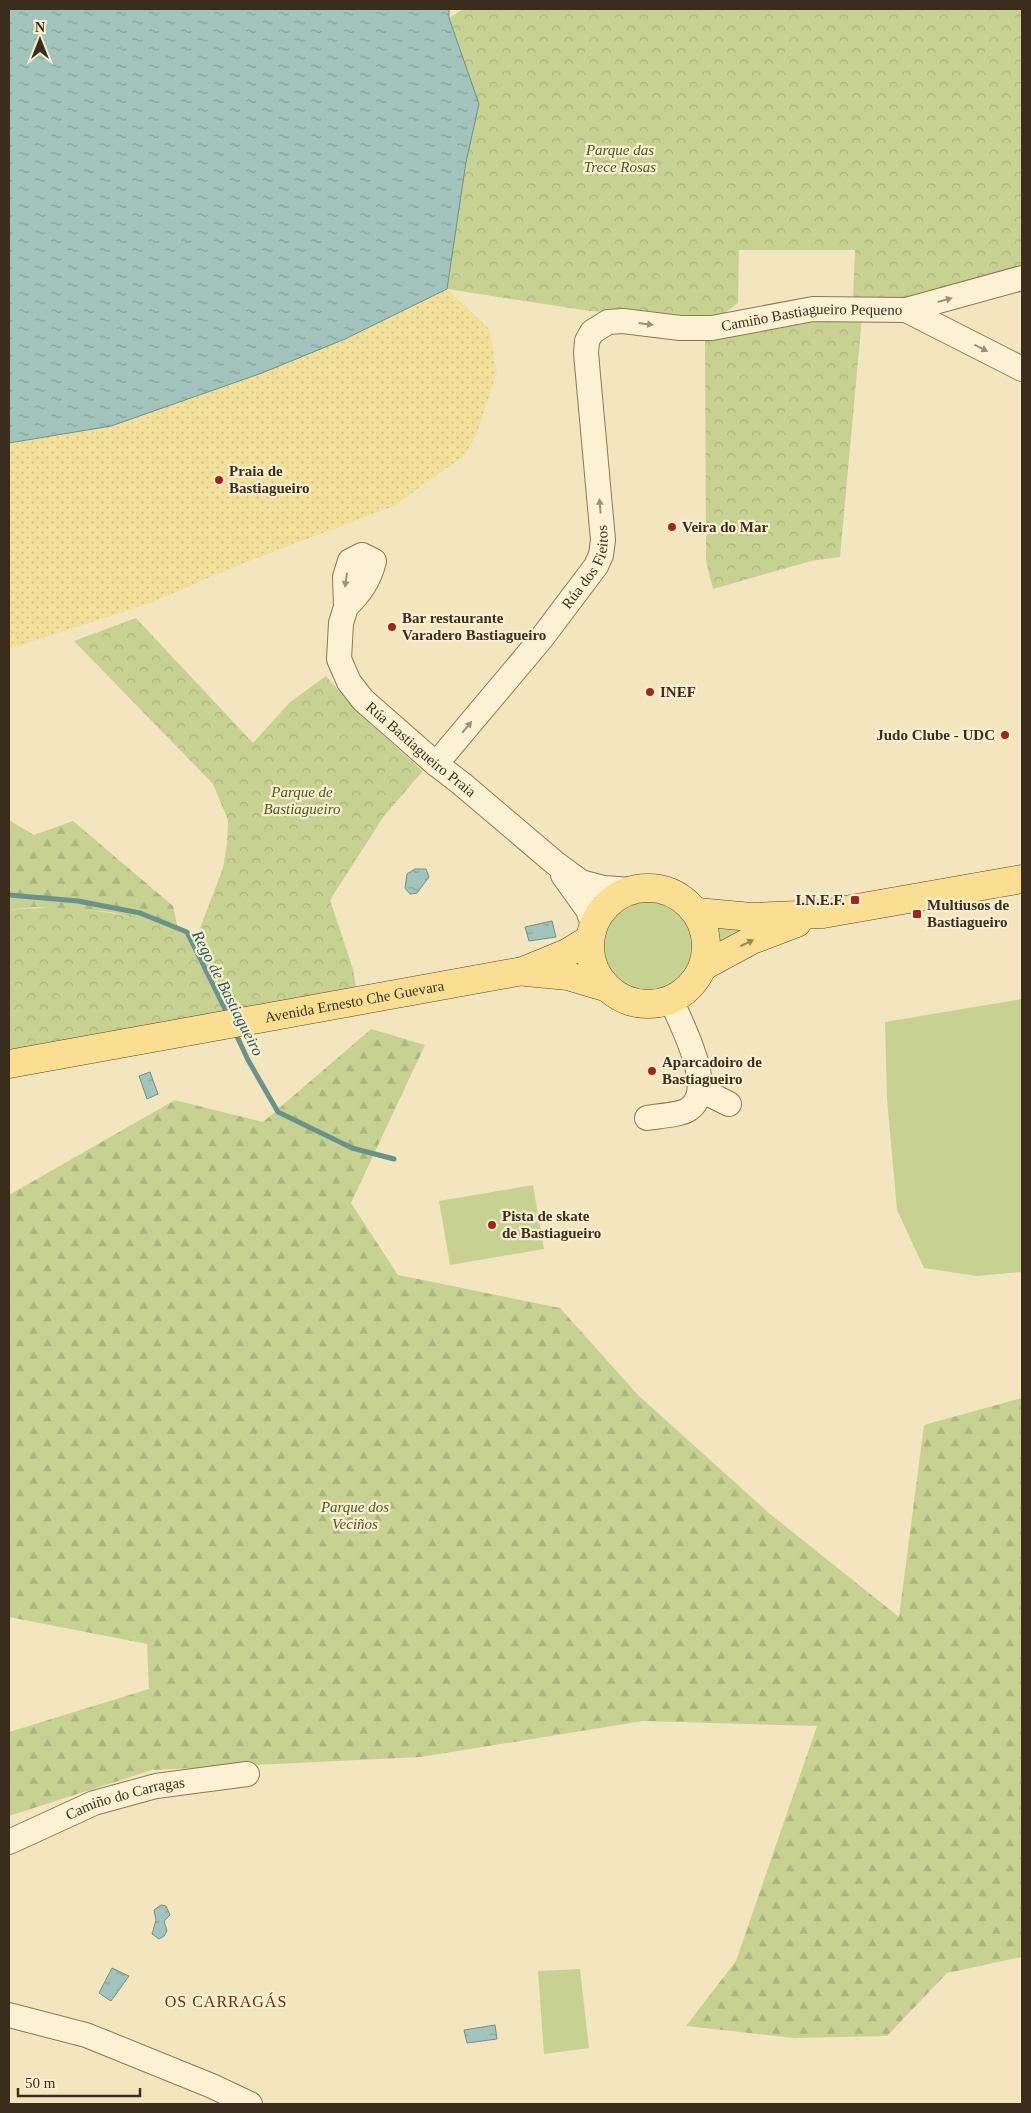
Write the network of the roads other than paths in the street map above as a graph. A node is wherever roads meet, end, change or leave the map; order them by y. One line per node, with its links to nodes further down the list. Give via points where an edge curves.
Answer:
1 (1022, 278): 2 (street, Camiño Bastiagueiro Pequeno, one-way to 1)
2 (906, 310): 3 (street, Camiño Bastiagueiro Pequeno, one-way to 2, via 608,322 623,321 680,328 712,328 844,302); 4 (street, one-way to 4)
3 (598, 327): 6 (street, Rúa dos Fieitos, one-way to 3, via 541,639 601,555 603,543 586,353 587,341)
4 (1022, 369)
5 (346, 607): 6 (street, Rúa Bastiagueiro Praia, via 340,659 349,682 363,700)
6 (436, 764): 7 (street, Rúa Bastiagueiro Praia)
7 (555, 864): 9 (street, via 582,883); 12 (street, via 588,910)
8 (1022, 879): 11 (main road)
9 (631, 890): 10 (main road, via 660,888 684,899); 12 (main road, via 603,908)
10 (697, 912): 11 (main road, via 751,917); 13 (main road, via 707,940)
11 (822, 914): 13 (main road, one-way to 11, via 752,940)
12 (591, 932): 14 (main road, Avenida Ernesto Che Guevara, via 567,953); 15 (main road, via 593,967)
13 (704, 966): 16 (main road)
14 (523, 971): 15 (main road, Avenida Ernesto Che Guevara, via 568,976); 17 (main road, Avenida Ernesto Che Guevara)
15 (605, 986): 16 (main road, via 620,998 650,1005)
16 (672, 1002): 18 (street)
17 (9, 1064)
18 (700, 1079): 19 (street, via 709,1094); 20 (street, via 697,1103 687,1111)
19 (730, 1104)
20 (647, 1118)
21 (247, 1774): 22 (street, Camiño do Carragas, via 156,1786 94,1803)
22 (9, 1842)
23 (9, 2015): 24 (street, via 86,2035)
24 (250, 2104)

